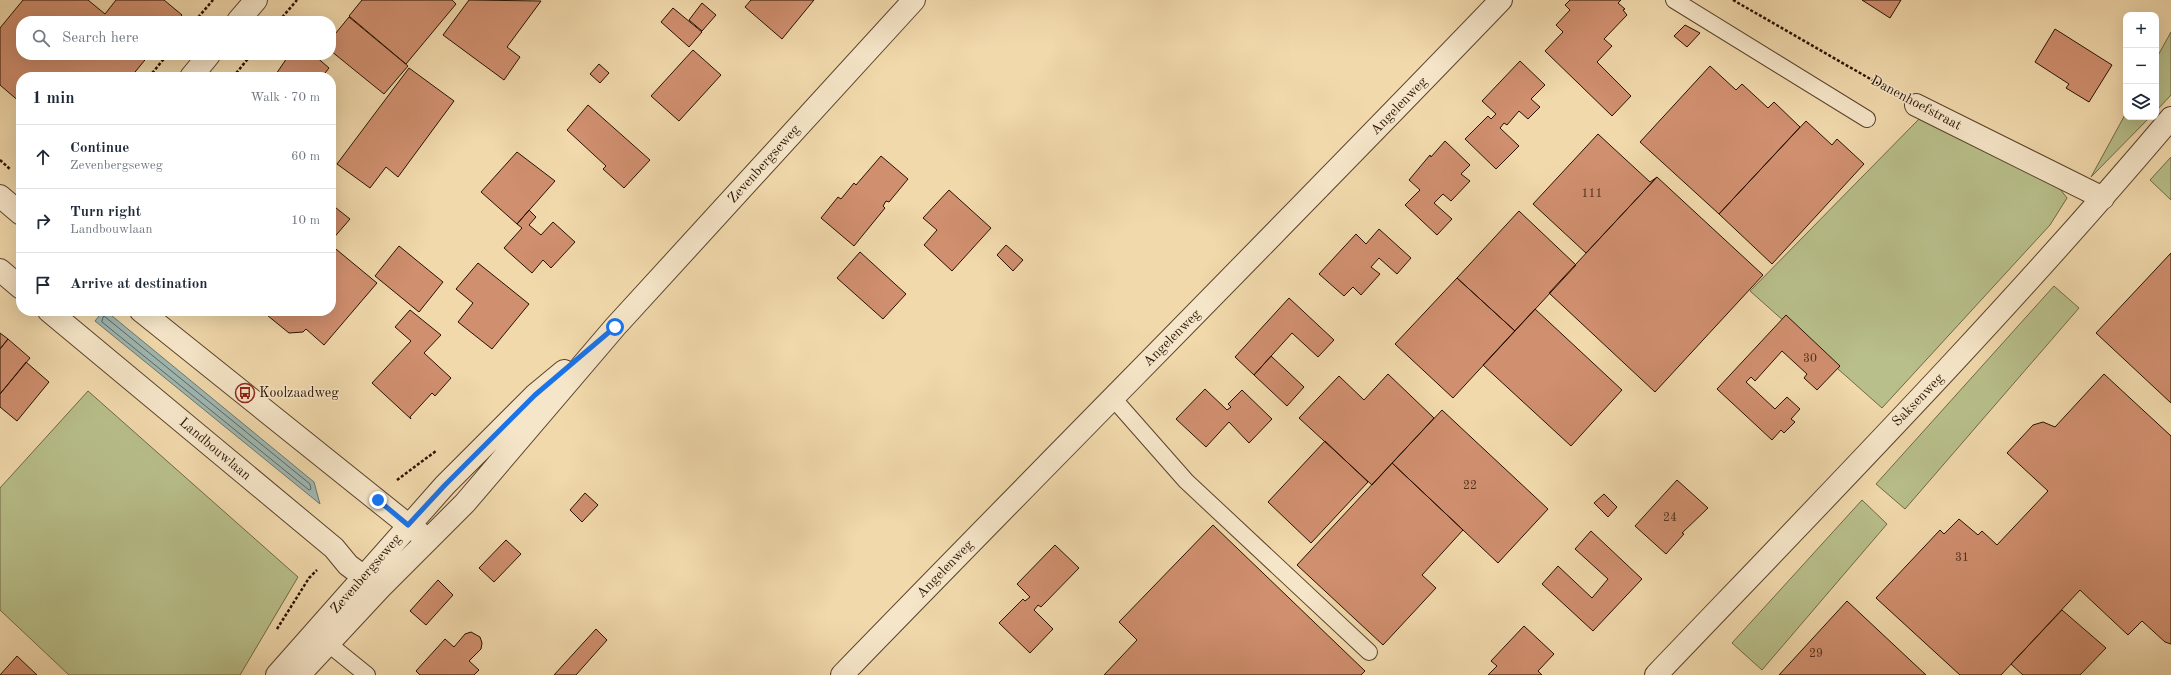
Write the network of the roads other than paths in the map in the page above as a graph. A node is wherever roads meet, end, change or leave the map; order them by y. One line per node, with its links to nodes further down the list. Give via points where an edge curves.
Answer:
1 (256, 0): 5 (street)
2 (914, 0): 18 (street, Zevenbergseweg)
3 (1501, 0): 19 (street, Angelenweg, via 1283,226)
4 (1674, 0): 10 (lane)
5 (242, 16)
6 (205, 60): 7 (street)
7 (194, 72)
8 (1916, 105): 12 (street, Danenhoefstraat)
9 (2171, 118): 12 (street, Saksenweg)
10 (1867, 119)
11 (0, 196): 13 (street)
12 (2103, 198): 29 (street, Saksenweg, via 1964,352)
13 (16, 210)
14 (0, 270): 15 (street)
15 (16, 282)
16 (55, 316): 22 (street, Landbouwlaan, via 334,548 348,565)
17 (147, 316): 20 (street)
18 (615, 327): 20 (street, Zevenbergseweg, via 535,395); 21 (street, Zevenbergseweg, via 465,503)
19 (1112, 398): 24 (lane, via 1186,481); 28 (street, Angelenweg)
20 (408, 525): 21 (street); 22 (street, Zevenbergseweg)
21 (428, 538): 22 (street, Zevenbergseweg)
22 (372, 583): 23 (street, Zevenbergseweg)
23 (321, 637): 25 (street, Zevenbergseweg); 26 (street, Zevenbergseweg); 27 (lane)
24 (1369, 652)
25 (277, 675)
26 (299, 675)
27 (366, 675)
28 (842, 675)
29 (1656, 675)

